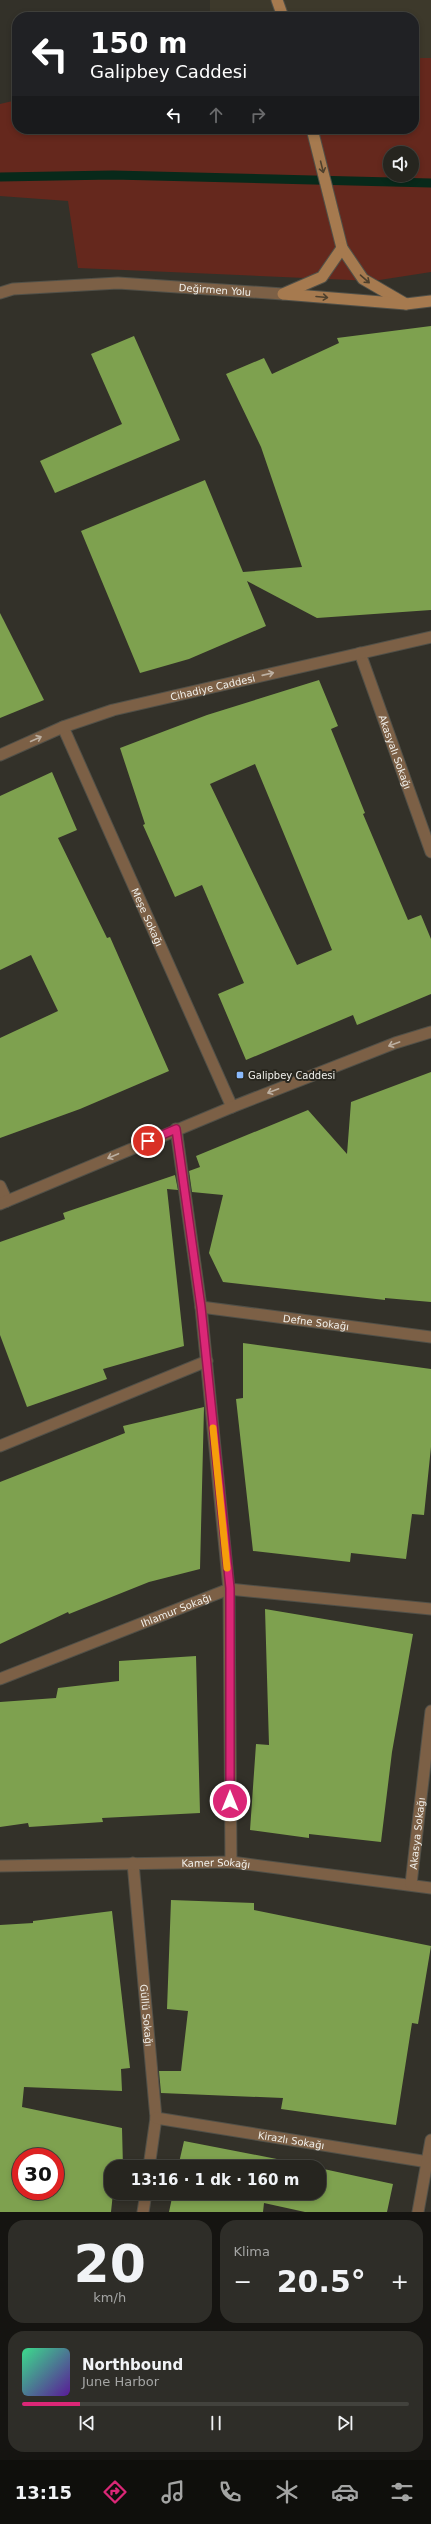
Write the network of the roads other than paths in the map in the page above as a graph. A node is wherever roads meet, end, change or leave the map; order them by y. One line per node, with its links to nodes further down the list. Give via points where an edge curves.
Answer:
1 (313, 134): 2 (main road, one-way to 2)
2 (342, 248): 4 (main road, via 322,277); 6 (main road, one-way to 6, via 363,279)
3 (0, 293): 4 (street, Değirmen Yolu, via 13,289 118,283)
4 (283, 294): 6 (main road, Değirmen Yolu, one-way to 6)
5 (431, 301): 6 (main road, Değirmen Yolu)
6 (406, 304)
7 (431, 637): 8 (street, Cihadiye Caddesi)
8 (360, 653): 9 (street, Cihadiye Caddesi, one-way to 8, via 114,710); 11 (street, Akasyalı Sokağı)
9 (62, 727): 10 (street, Cihadiye Caddesi, one-way to 9); 13 (street, Meşe Sokağı)
10 (0, 755)
11 (431, 852)
12 (431, 1032): 13 (street, one-way to 13, via 395,1043)
13 (232, 1107): 14 (street)
14 (176, 1129): 16 (street, one-way to 16); 17 (street)
15 (0, 1186): 16 (street)
16 (3, 1203)
17 (201, 1307): 18 (street, Defne Sokağı); 19 (street)
18 (431, 1337)
19 (207, 1361): 20 (street); 21 (street)
20 (0, 1446)
21 (230, 1588): 22 (street, Ihlamur Sokağı); 23 (street, Ihlamur Sokağı); 25 (street)
22 (431, 1609)
23 (0, 1678)
24 (431, 1711): 28 (street, Akasya Sokağı)
25 (231, 1862): 26 (street, Kamer Sokağı); 28 (street, Kamer Sokağı)
26 (133, 1863): 27 (street, Kamer Sokağı); 30 (street, Güllü Sokağı)
27 (0, 1866)
28 (412, 1884): 29 (street, Kamer Sokağı)
29 (431, 1888)
30 (156, 2118): 32 (street, Güllü Sokağı); 33 (street, Kirazlı Sokağı)
31 (431, 2140): 33 (street)
32 (150, 2160)
33 (428, 2162): 36 (street)
34 (145, 2200): 35 (street)
35 (144, 2212)
36 (418, 2212)

